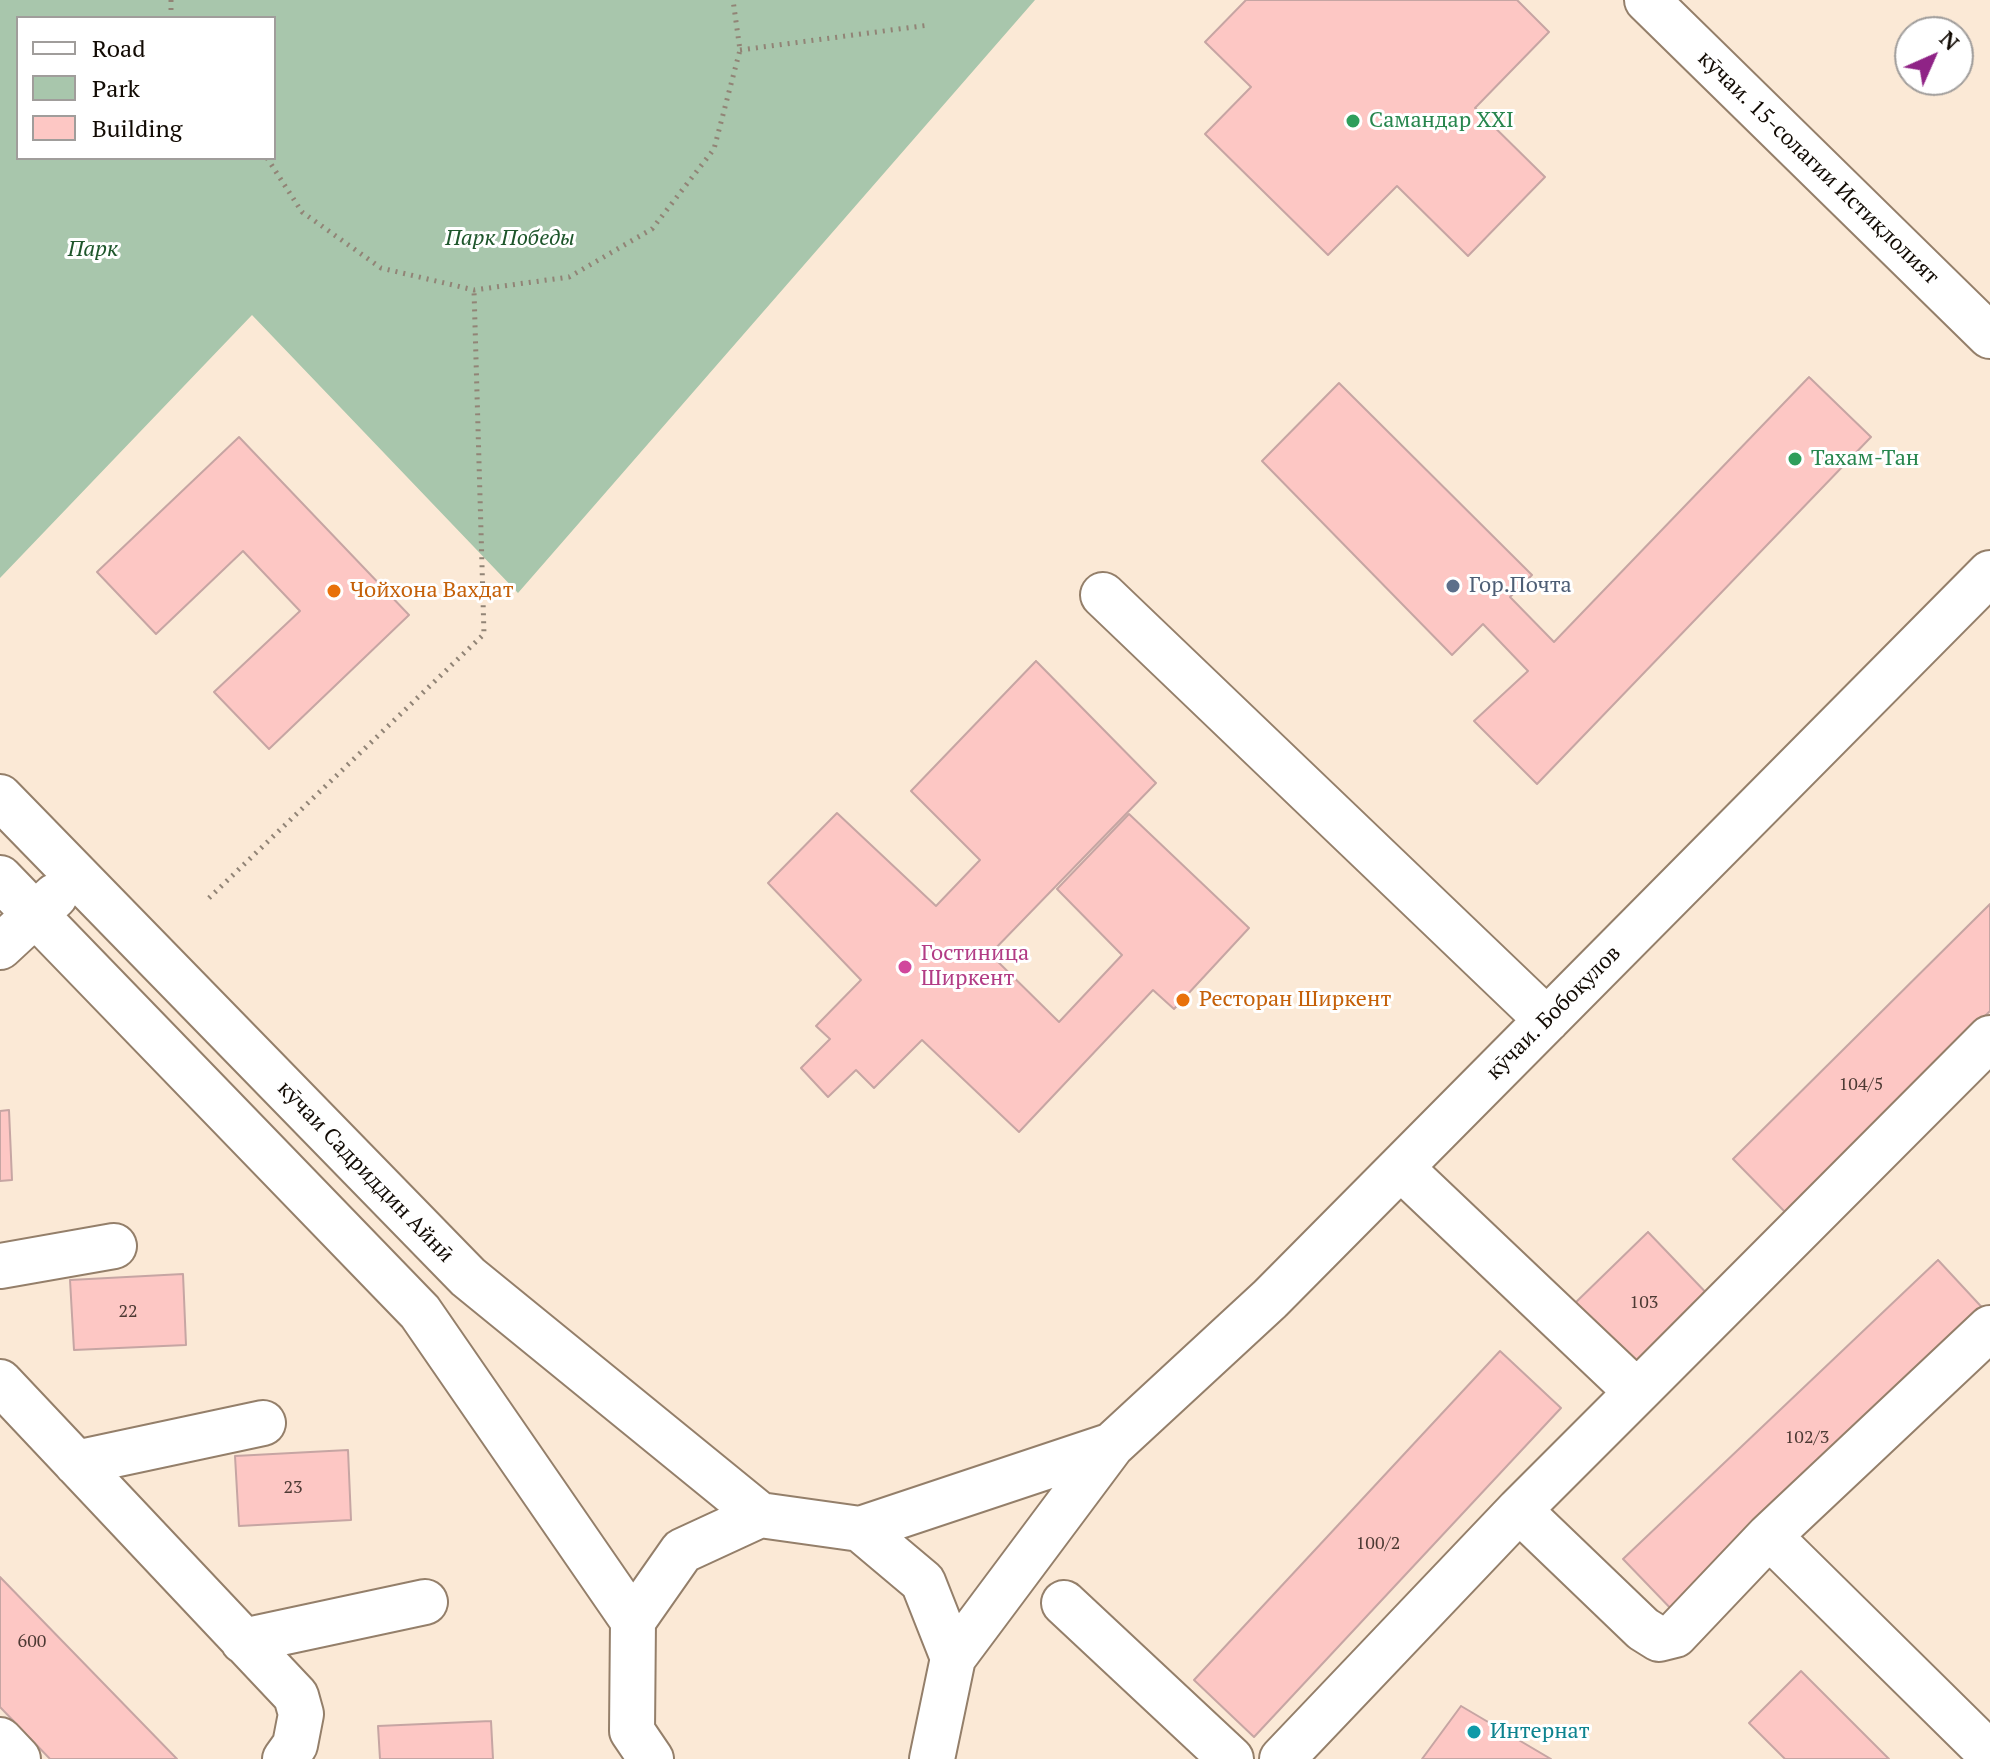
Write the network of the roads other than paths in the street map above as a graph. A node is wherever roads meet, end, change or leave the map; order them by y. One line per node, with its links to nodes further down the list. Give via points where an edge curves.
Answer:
1 (1647, 0): 2 (street, кӯчаи. 15-солагии Истиқлолият)
2 (1990, 336)
3 (1990, 573): 10 (street, кӯчаи. Бобоқулов)
4 (1103, 595): 10 (street)
5 (0, 797): 6 (street, кӯчаи Садриддин Айнӣ)
6 (76, 874): 8 (street); 22 (street, кӯчаи Садриддин Айнӣ, via 468,1277)
7 (0, 878): 8 (street)
8 (36, 915): 9 (street); 27 (street, via 420,1312)
9 (0, 947)
10 (1547, 1020): 12 (street, кӯчаи. Бобоқулов)
11 (1990, 1038): 17 (street)
12 (1401, 1168): 17 (street); 19 (street, кӯчаи. Бобоқулов)
13 (114, 1246): 14 (street)
14 (0, 1266)
15 (1990, 1328): 24 (street)
16 (0, 1382): 20 (street)
17 (1637, 1392): 21 (street)
18 (263, 1423): 20 (street)
19 (1112, 1445): 23 (street); 29 (street)
20 (76, 1463): 28 (street)
21 (1519, 1510): 24 (street, via 1659,1639 1675,1635); 37 (street)
22 (760, 1515): 23 (street); 27 (street, via 682,1551)
23 (860, 1529): 29 (street, via 923,1582)
24 (1769, 1536): 31 (street)
25 (425, 1602): 28 (street)
26 (1064, 1603): 36 (street)
27 (633, 1621): 34 (street, via 632,1731)
28 (243, 1641): 33 (street, via 296,1696 301,1714 295,1745)
29 (953, 1658): 35 (street)
30 (0, 1740): 32 (street)
31 (1990, 1754)
32 (18, 1759)
33 (285, 1759)
34 (651, 1759)
35 (932, 1759)
36 (1231, 1759)
37 (1282, 1759)

